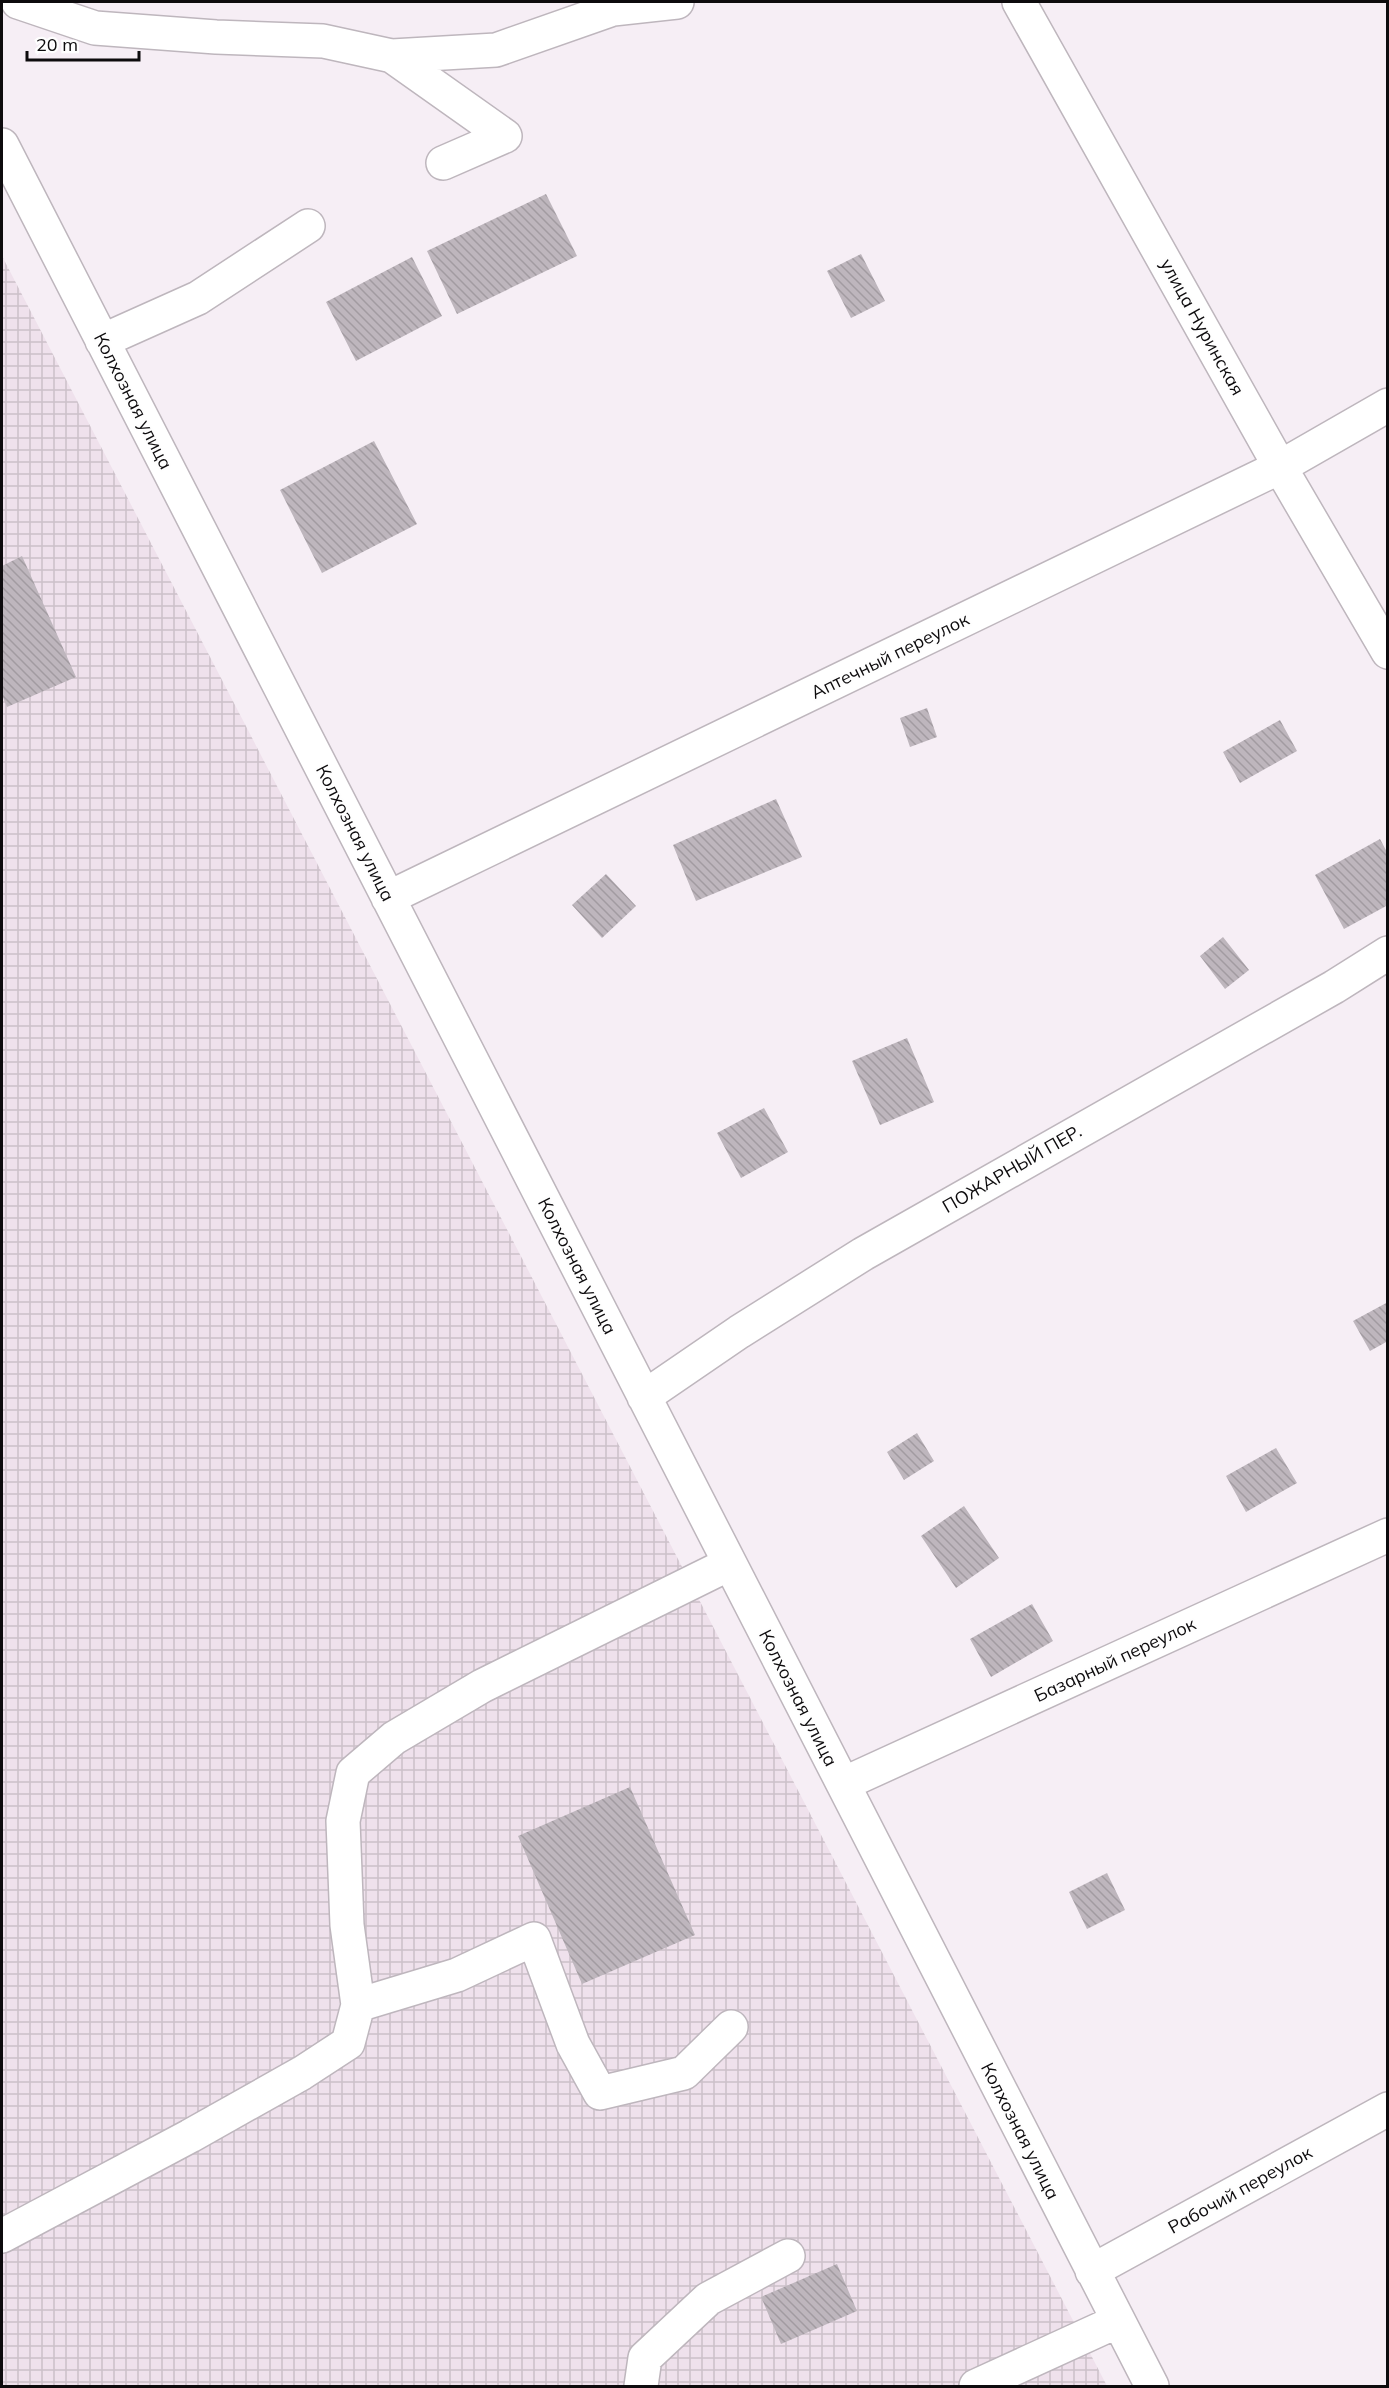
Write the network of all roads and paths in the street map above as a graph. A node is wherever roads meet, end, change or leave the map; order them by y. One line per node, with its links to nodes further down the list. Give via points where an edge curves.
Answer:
1 (18, 2): 4 (street, via 95,28 323,41)
2 (677, 2): 4 (street, via 613,9 496,50)
3 (1019, 2): 10 (street, улица Нуринская)
4 (392, 56): 6 (street, via 505,136)
5 (2, 145): 8 (street, Колхозная улица)
6 (443, 163)
7 (308, 226): 8 (street, via 198,298)
8 (102, 341): 12 (street, Колхозная улица)
9 (1388, 405): 10 (street, Аптечный переулок)
10 (1280, 467): 11 (street, улица Нуринская); 12 (street, Аптечный переулок)
11 (1388, 652)
12 (388, 898): 14 (street, Колхозная улица)
13 (1388, 953): 14 (street, ПОЖАРНЫЙ ПЕР., via 863,1254)
14 (644, 1397): 16 (street, Колхозная улица)
15 (1388, 1535): 17 (street, Базарный переулок)
16 (729, 1564): 17 (street, Колхозная улица); 18 (street, via 482,1686 394,1738 353,1773 343,1821 347,1925)
17 (843, 1784): 23 (street, Колхозная улица)
18 (358, 2005): 19 (street, via 457,1976 534,1939 573,2044 600,2093 684,2073); 21 (street, via 348,2043 302,2073)
19 (731, 2027)
20 (1388, 2109): 23 (street, Рабочий переулок)
21 (2, 2236)
22 (788, 2256): 25 (street, via 708,2299 645,2358)
23 (1092, 2271): 24 (street, Колхозная улица)
24 (1118, 2321): 26 (street); 27 (street, Колхозная улица)
25 (641, 2386)
26 (976, 2386)
27 (1152, 2386)

